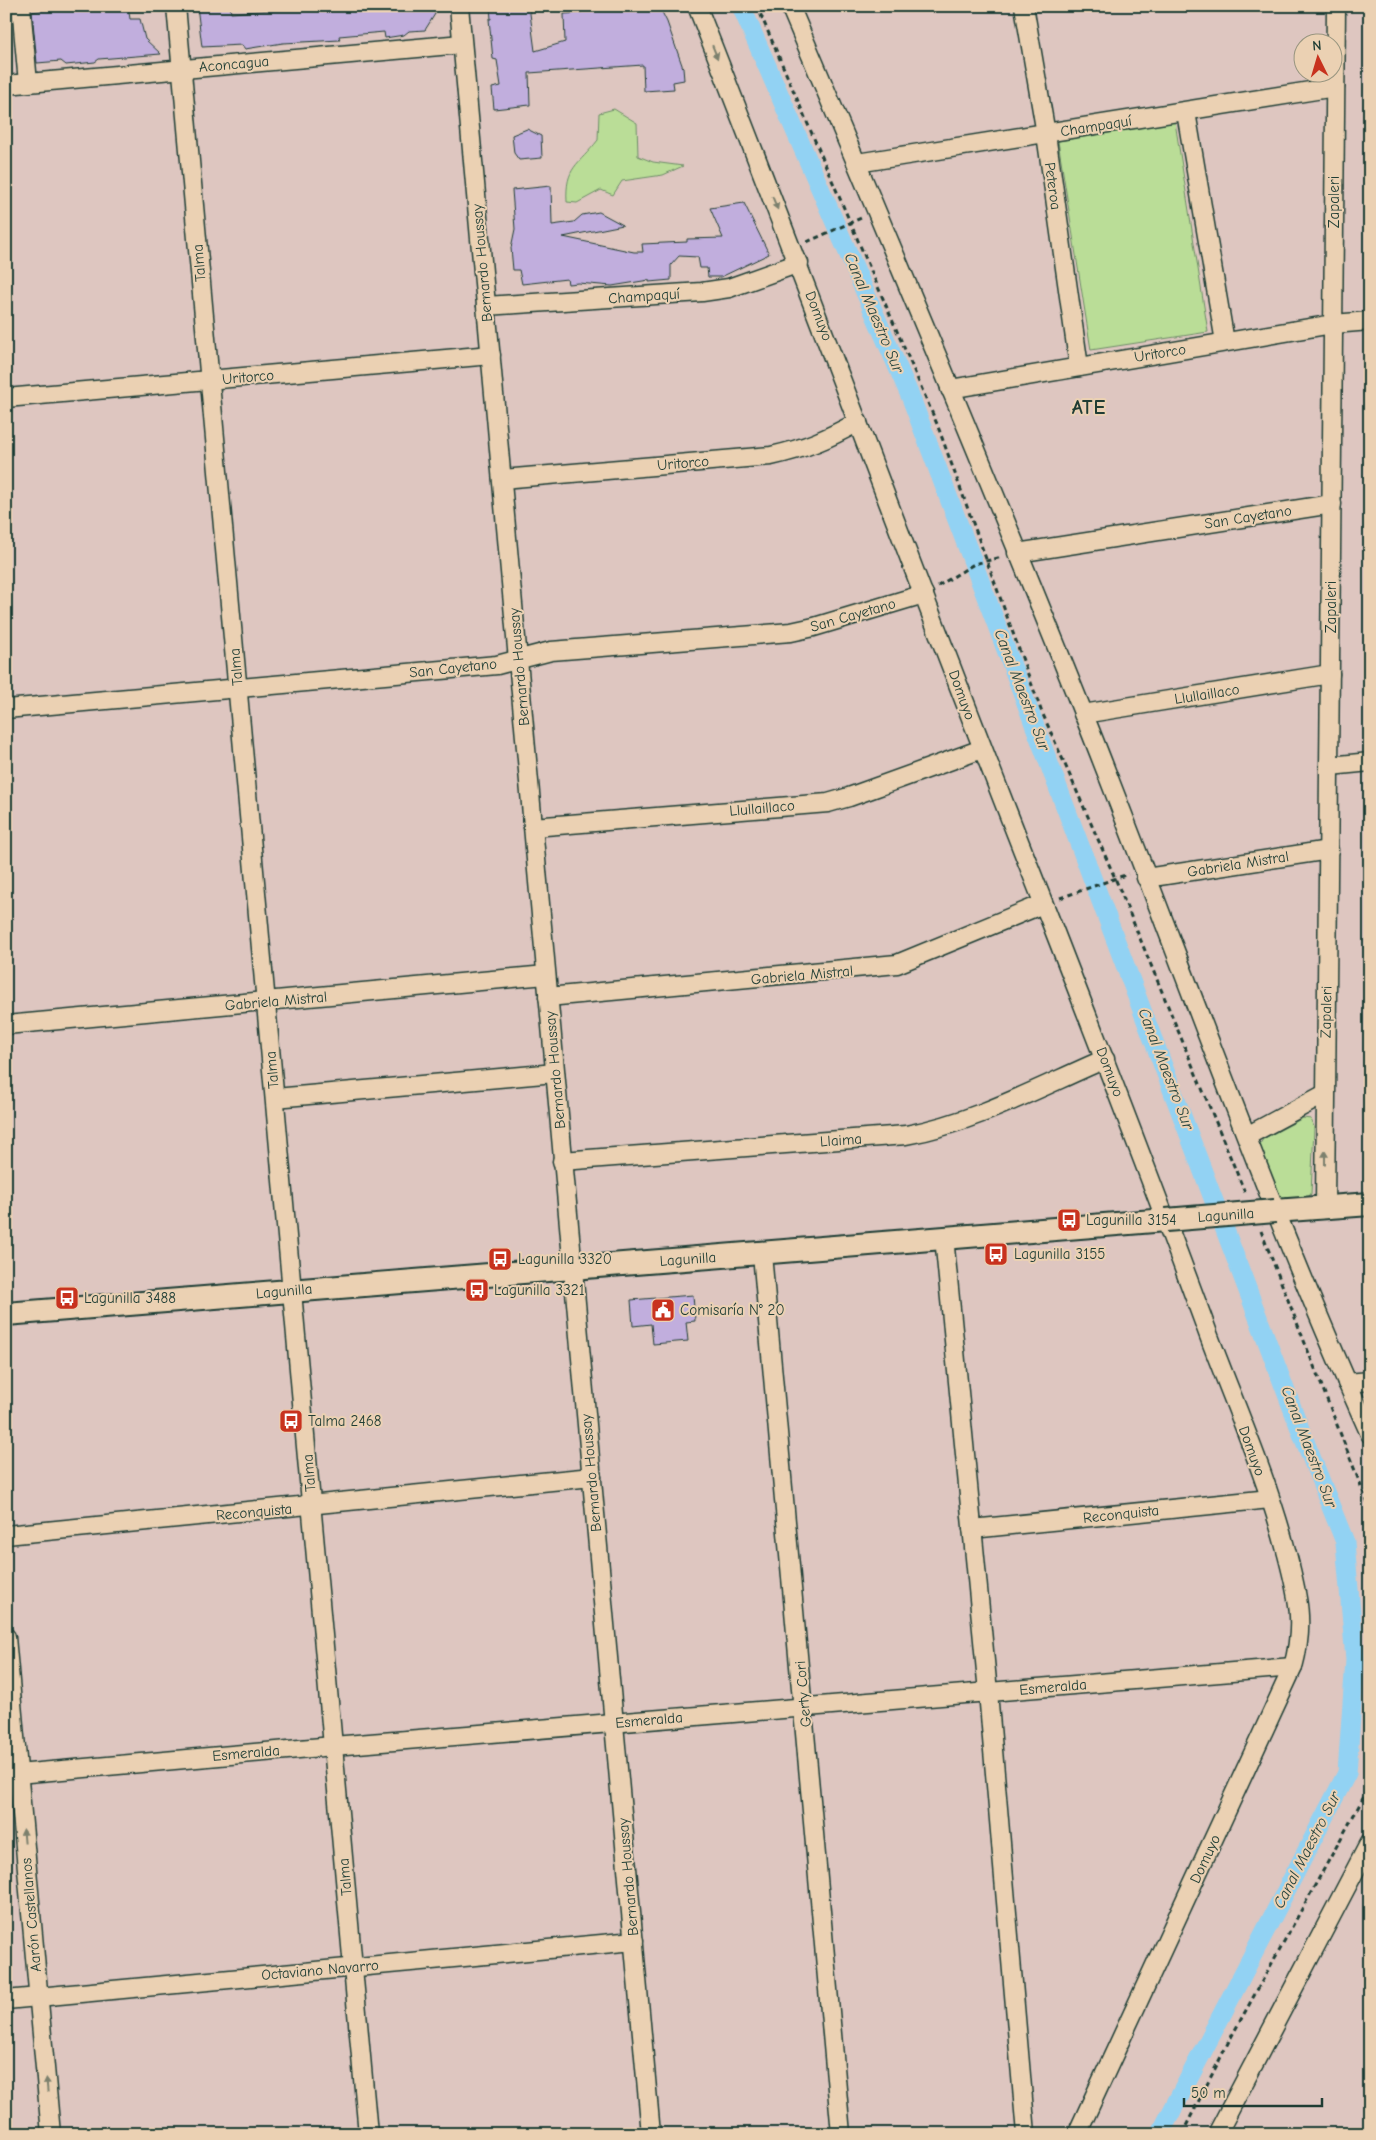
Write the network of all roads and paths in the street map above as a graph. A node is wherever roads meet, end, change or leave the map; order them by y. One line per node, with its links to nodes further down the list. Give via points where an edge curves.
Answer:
1 (21, 6): 11 (street)
2 (176, 6): 10 (street, Talma)
3 (459, 6): 9 (street, Bernardo Houssay)
4 (697, 6): 19 (street, Domuyo, one-way to 19)
5 (757, 6): 17 (path)
6 (1024, 6): 15 (street, Peteroa)
7 (1336, 6): 13 (street, Zapaleri)
8 (793, 7): 16 (street)
9 (462, 44): 10 (street, Aconcagua); 20 (street, Bernardo Houssay)
10 (182, 69): 11 (street, Aconcagua); 26 (street, Talma)
11 (28, 83): 12 (street, Aconcagua)
12 (6, 85)
13 (1335, 87): 14 (street, Champaquí); 22 (street, Zapaleri)
14 (1186, 112): 15 (street, Champaquí); 23 (street)
15 (1046, 134): 16 (street, Champaquí); 25 (street, Peteroa)
16 (857, 163): 27 (street)
17 (850, 223): 18 (path); 33 (path, via 937,424)
18 (824, 234)
19 (798, 263): 20 (street, Champaquí, via 729,288 702,292); 29 (street, Domuyo)
20 (486, 306): 24 (street, Bernardo Houssay)
21 (1370, 321): 22 (street, Uritorco)
22 (1333, 324): 23 (street, Uritorco); 31 (street, Zapaleri)
23 (1226, 342): 25 (street, Uritorco)
24 (490, 355): 26 (street, Uritorco); 30 (street, Bernardo Houssay)
25 (1079, 366): 27 (street, Uritorco)
26 (210, 380): 28 (street, Uritorco); 37 (street, Talma)
27 (950, 389): 32 (street)
28 (6, 398)
29 (858, 422): 30 (street, Uritorco, via 801,450 771,456); 34 (street, Domuyo)
30 (502, 479): 35 (street, Bernardo Houssay)
31 (1332, 504): 32 (street, San Cayetano); 36 (street, Zapaleri)
32 (1017, 553): 33 (path); 39 (street)
33 (986, 561): 34 (path, via 974,564); 45 (path, via 1041,710)
34 (924, 594): 35 (street, San Cayetano, via 791,632 551,651); 40 (street, Domuyo)
35 (518, 660): 37 (street, San Cayetano); 43 (street, Bernardo Houssay)
36 (1330, 674): 39 (street, Llullaillaco); 42 (street, Zapaleri)
37 (238, 688): 38 (street, San Cayetano); 51 (street, Talma)
38 (6, 709)
39 (1084, 714): 46 (street)
40 (982, 749): 43 (street, Llullaillaco, via 828,802); 48 (street, Domuyo)
41 (1370, 762): 42 (street)
42 (1330, 766): 44 (street, Zapaleri)
43 (533, 827): 49 (street, Bernardo Houssay)
44 (1329, 850): 46 (street, Gabriela Mistral); 55 (street, Zapaleri)
45 (1115, 878): 47 (path); 59 (path)
46 (1146, 878): 57 (street)
47 (1078, 892)
48 (1043, 904): 50 (street, Gabriela Mistral, via 897,964); 53 (street, Domuyo)
49 (546, 975): 50 (street, Bernardo Houssay); 51 (street, Gabriela Mistral)
50 (548, 997): 54 (street, Bernardo Houssay)
51 (266, 1002): 52 (street, Gabriela Mistral); 56 (street, Talma)
52 (6, 1025)
53 (1105, 1059): 58 (street, Llaima, via 954,1124 927,1132); 63 (street, Domuyo)
54 (555, 1074): 56 (street); 58 (street, Bernardo Houssay)
55 (1325, 1094): 57 (street); 61 (street, Zapaleri, one-way to 55)
56 (275, 1098): 67 (street, Talma)
57 (1247, 1136): 62 (street)
58 (562, 1161): 66 (street, Bernardo Houssay)
59 (1248, 1198)
60 (1370, 1204): 61 (main road, Lagunilla)
61 (1325, 1207): 62 (main road, Lagunilla)
62 (1267, 1218): 63 (main road, Lagunilla, bridge); 70 (street); 75 (path)
63 (1166, 1220): 64 (main road, Lagunilla); 73 (street, Domuyo)
64 (944, 1237): 65 (main road, Lagunilla); 76 (street)
65 (762, 1254): 66 (main road, Lagunilla); 81 (street, Gerty Cori)
66 (571, 1268): 67 (main road, Lagunilla); 72 (street, Bernardo Houssay)
67 (292, 1290): 68 (main road, Lagunilla); 74 (street, Talma)
68 (6, 1314)
69 (1370, 1381): 70 (street)
70 (1347, 1383): 71 (street)
71 (1370, 1434)
72 (592, 1477): 74 (street, Reconquista); 82 (street, Bernardo Houssay)
73 (1270, 1499): 76 (street, Reconquista); 79 (street, Domuyo, via 1287,1551 1300,1608 1301,1632)
74 (312, 1506): 77 (street, Reconquista); 83 (street, Talma)
75 (1370, 1509)
76 (972, 1529): 80 (street)
77 (6, 1535)
78 (6, 1637): 84 (street, Aarón Castellanos)
79 (1293, 1668): 80 (street, Esmeralda); 96 (street, Domuyo)
80 (988, 1692): 81 (street, Esmeralda); 95 (street)
81 (804, 1708): 82 (street, Esmeralda); 94 (street, Gerty Cori)
82 (614, 1723): 83 (street, Esmeralda); 87 (street, Bernardo Houssay)
83 (333, 1746): 84 (street, Esmeralda); 88 (street, Talma)
84 (12, 1774): 89 (street, Aarón Castellanos, one-way to 84)
85 (1370, 1780): 97 (path, via 1366,1793)
86 (1368, 1854): 98 (street)
87 (634, 1941): 88 (street, Octaviano Navarro); 93 (street, Bernardo Houssay)
88 (353, 1967): 89 (street, Octaviano Navarro); 92 (street, Talma)
89 (39, 1997): 90 (street, Octaviano Navarro); 91 (street, Aarón Castellanos, one-way to 89)
90 (6, 2000)
91 (51, 2134)
92 (368, 2134)
93 (651, 2134)
94 (841, 2134)
95 (1026, 2134)
96 (1077, 2134)
97 (1182, 2134)
98 (1217, 2134)

